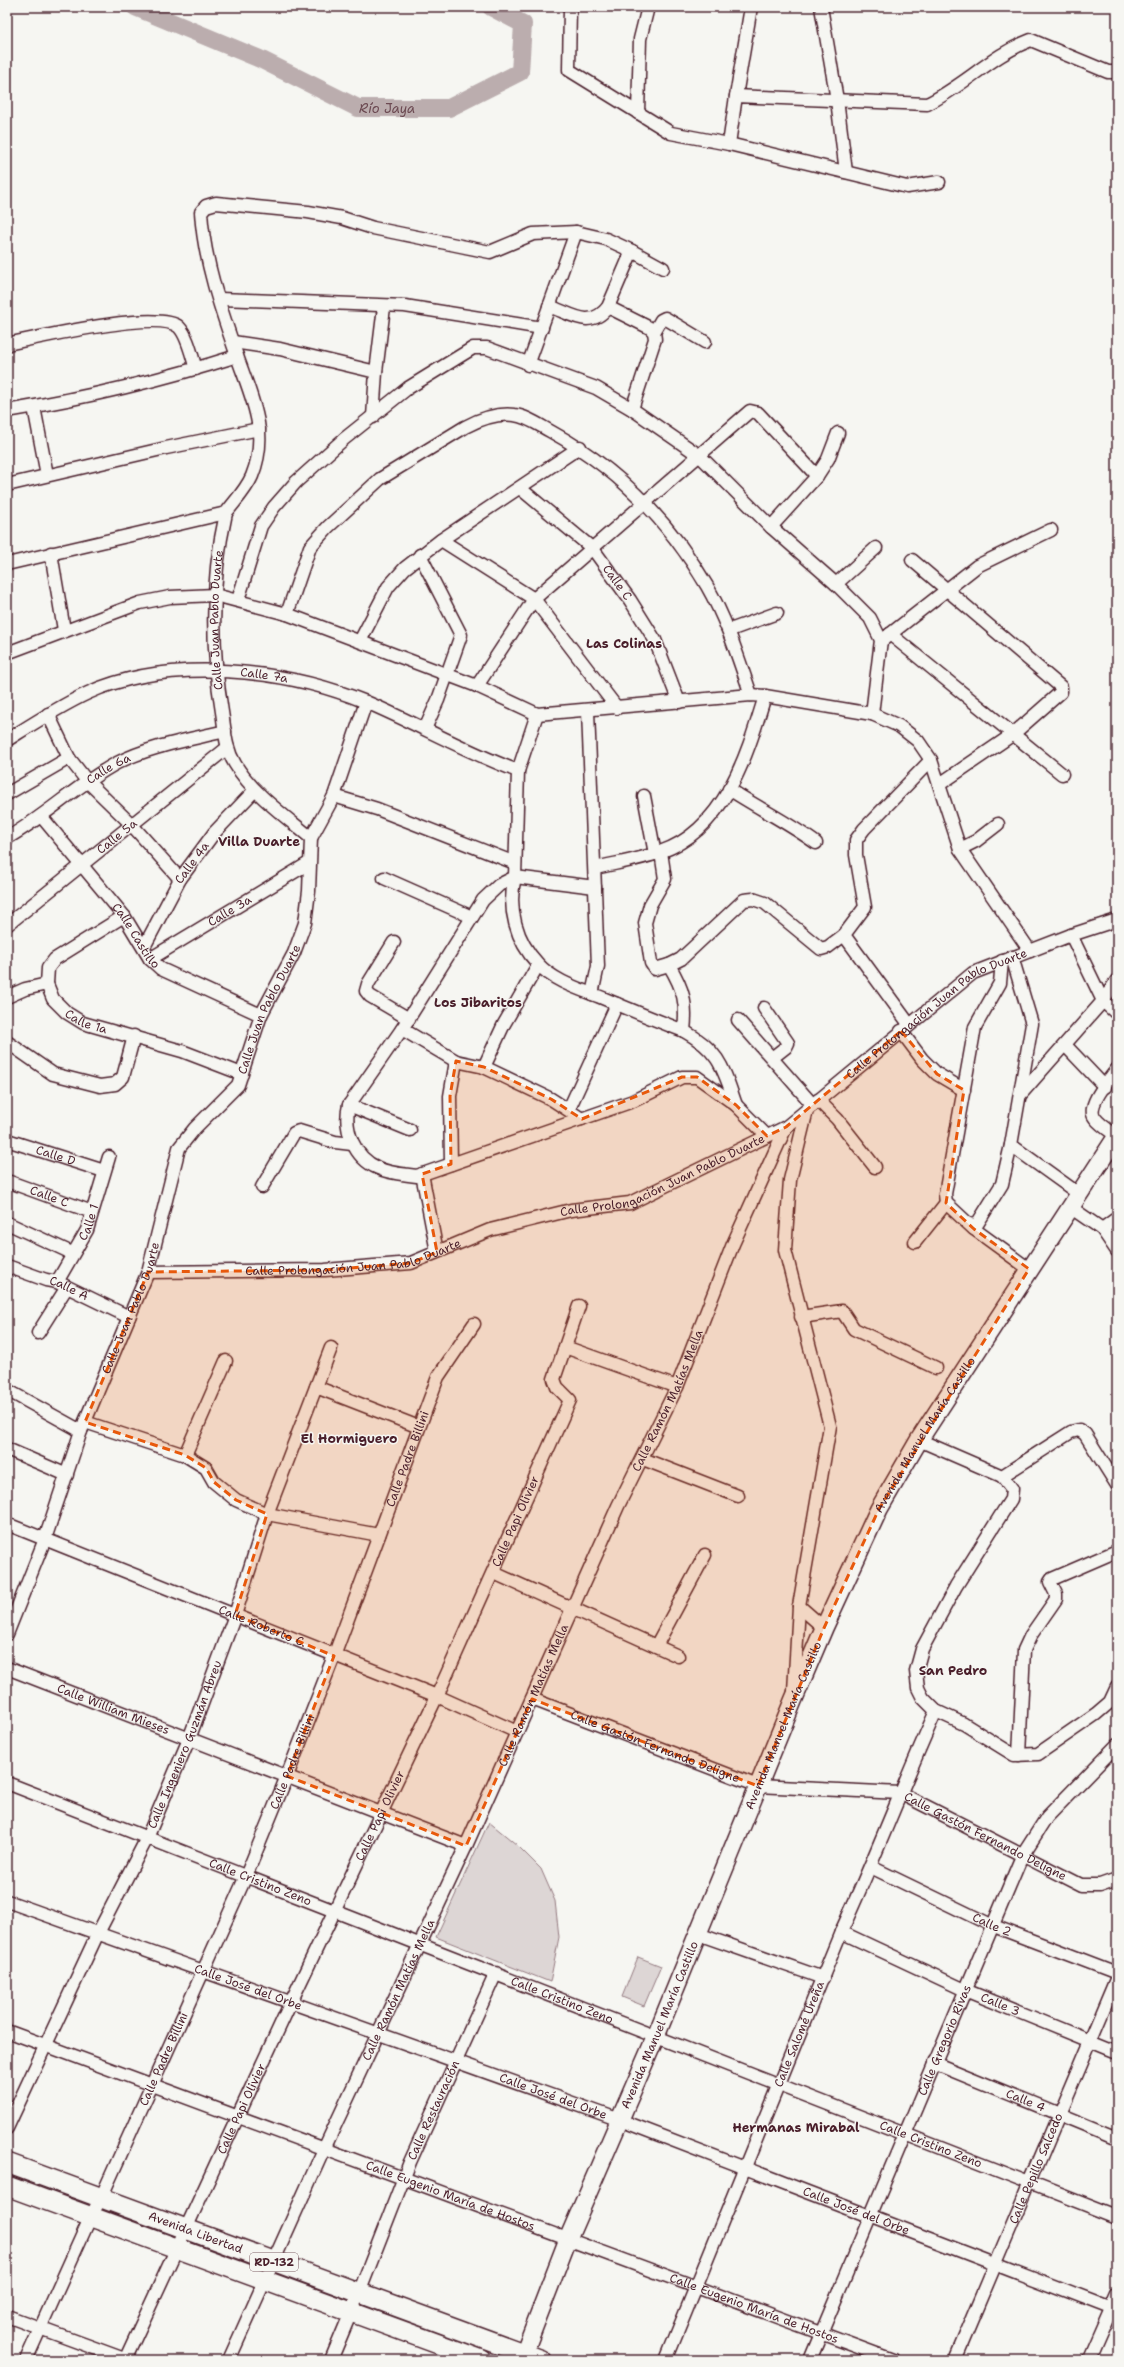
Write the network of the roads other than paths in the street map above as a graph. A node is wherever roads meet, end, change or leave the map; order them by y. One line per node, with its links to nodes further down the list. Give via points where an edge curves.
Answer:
1 (570, 7): 8 (street, via 569,70)
2 (648, 7): 8 (street, via 640,39)
3 (751, 7): 6 (street)
4 (821, 7): 7 (street)
5 (1117, 72): 7 (street, via 1108,72 1031,40 1010,48 948,94 927,104)
6 (736, 96): 7 (street); 9 (street)
7 (837, 100): 10 (street)
8 (638, 113): 9 (street, via 671,133)
9 (729, 144): 10 (street)
10 (846, 172): 11 (street, via 907,187)
11 (939, 182)
12 (576, 232): 13 (street, via 606,239); 15 (street, via 533,234 490,252 373,228 342,218 216,203 206,206 201,212 207,259); 16 (street)
13 (632, 251): 14 (street); 18 (street)
14 (663, 268)
15 (220, 299): 17 (street); 21 (street)
16 (549, 306): 18 (street, via 587,320 594,319); 19 (street)
17 (384, 307): 19 (street, via 405,306); 27 (street)
18 (608, 307): 20 (street)
19 (542, 328): 25 (street)
20 (654, 332): 22 (street, via 665,318); 29 (street, via 655,339)
21 (234, 342): 24 (street); 27 (street, via 280,349)
22 (705, 342)
23 (7, 344): 26 (street, via 135,321 168,323 183,332)
24 (237, 356): 26 (street); 32 (street, via 256,405)
25 (528, 365): 29 (street, via 596,388); 31 (street, via 487,348 473,348 408,388)
26 (196, 369): 28 (street)
27 (376, 372): 31 (street)
28 (34, 407): 30 (street); 36 (street)
29 (632, 409): 35 (street)
30 (7, 411)
31 (373, 417): 55 (street, via 321,459 274,507 261,526)
32 (259, 430): 36 (street); 41 (street, via 259,449 252,477)
33 (838, 433): 37 (street, via 828,459)
34 (580, 448): 39 (street); 40 (street); 57 (street, via 515,414 478,420 435,443 380,479 353,502 310,547)
35 (700, 456): 37 (street, via 750,411 758,413); 40 (street); 42 (street)
36 (47, 475): 38 (street)
37 (817, 476): 42 (street)
38 (7, 485)
39 (521, 489): 44 (street); 46 (street, Calle C)
40 (646, 503): 46 (street); 59 (street, via 695,568)
41 (226, 513): 47 (street); 53 (street, Calle Juan Pablo Duarte, via 216,566)
42 (771, 527): 51 (street)
43 (1051, 530): 52 (street, via 977,566)
44 (441, 540): 48 (street); 54 (street)
45 (876, 548): 51 (street)
46 (593, 549): 54 (street); 69 (street, Calle C, via 655,640)
47 (52, 553): 50 (street); 58 (street)
48 (420, 555): 61 (street, via 388,587); 64 (street, via 460,630 460,641)
49 (912, 560): 52 (street)
50 (7, 564)
51 (836, 584): 60 (street)
52 (948, 591): 60 (street); 77 (street, via 1060,687 1061,692 1054,700)
53 (214, 595): 55 (street); 58 (street, via 170,597 140,603); 63 (street, Calle Juan Pablo Duarte)
54 (534, 599): 65 (street); 70 (street)
55 (238, 600): 57 (street)
56 (777, 613): 59 (street)
57 (288, 614): 61 (street)
58 (64, 630): 62 (street)
59 (730, 630): 66 (street)
60 (886, 637): 74 (street); 77 (street, via 950,681)
61 (360, 641): 64 (street)
62 (7, 653)
63 (216, 672): 68 (street, Calle 7a, via 297,680); 72 (street, Calle 7a, via 158,674 122,681 89,692); 76 (street, Calle Juan Pablo Duarte)
64 (446, 674): 65 (street); 75 (street)
65 (477, 686): 73 (street)
66 (751, 695): 67 (street); 69 (street)
67 (765, 696): 74 (street); 86 (street, via 751,742)
68 (366, 702): 75 (street, Calle 7a); 89 (street)
69 (679, 702): 70 (street)
70 (617, 708): 71 (street)
71 (588, 711): 73 (street); 102 (street)
72 (48, 714): 78 (street, Calle 7a); 80 (street)
73 (537, 714): 82 (street)
74 (872, 714): 81 (street, via 899,726 918,741)
75 (425, 729): 82 (street, Calle 7a, via 481,758)
76 (225, 731): 79 (street, Calle Juan Pablo Duarte); 84 (street, Calle 6a, via 149,750 118,762)
77 (1012, 735): 83 (street); 85 (street)
78 (7, 740)
79 (227, 748): 87 (street, Calle Juan Pablo Duarte, via 235,764); 92 (street, Calle 5a)
80 (69, 758): 84 (street); 88 (street)
81 (931, 760): 85 (street); 112 (street, via 856,840 856,855 865,906)
82 (518, 771): 100 (street)
83 (1062, 774)
84 (87, 780): 91 (street, Calle 6a); 92 (street)
85 (940, 784): 97 (street)
86 (729, 789): 96 (street, via 772,816 789,823); 98 (street, via 708,822 689,837)
87 (256, 790): 95 (street, Calle Juan Pablo Duarte); 105 (street, Calle 4a, via 214,833)
88 (7, 794)
89 (334, 796): 95 (street); 100 (street, via 378,809)
90 (644, 796): 98 (street)
91 (41, 816): 94 (street, Calle 6a); 101 (street, Calle Castillo)
92 (131, 824): 101 (street, Calle 5a); 105 (street)
93 (998, 824): 97 (street, via 976,841)
94 (7, 838)
95 (311, 838): 99 (street, Calle Juan Pablo Duarte)
96 (816, 843)
97 (960, 849): 115 (street)
98 (658, 853): 102 (street); 119 (street, via 665,879 650,905 645,923 646,936 652,967)
99 (310, 863): 116 (street, Calle 3a); 128 (street, Calle Juan Pablo Duarte, via 305,923 294,953)
100 (515, 863): 103 (street)
101 (81, 864): 107 (street, Calle Castillo); 110 (street, Calle 5a)
102 (595, 868): 106 (street)
103 (515, 877): 106 (street); 108 (street, via 499,885); 118 (street, via 511,893 516,928 523,946)
104 (384, 878): 108 (street)
105 (180, 879): 114 (street, Calle 4a)
106 (595, 887): 122 (street, via 598,966)
107 (124, 916): 114 (street, Calle Castillo); 121 (street, via 55,958 48,968)
108 (472, 917): 129 (street)
109 (1117, 920): 111 (street, Calle Prolongación Juan Pablo Duarte)
110 (8, 921)
111 (1071, 934): 115 (street, Calle Prolongación Juan Pablo Duarte); 124 (street)
112 (844, 935): 119 (street, via 821,949 765,903 753,898 744,900 681,958); 131 (street)
113 (394, 942): 129 (street, via 366,990 370,996)
114 (144, 947): 116 (street, Calle Castillo)
115 (1030, 950): 117 (street, Calle Prolongación Juan Pablo Duarte)
116 (150, 959): 128 (street, Calle Castillo, via 161,969)
117 (1007, 959): 131 (street, Calle Prolongación Juan Pablo Duarte, via 973,973); 143 (street, via 1000,983 975,1027); 144 (street, via 1032,1024)
118 (538, 965): 122 (street, via 563,982); 139 (street, via 504,1024)
119 (669, 965): 133 (street, via 680,983 687,1008)
120 (1117, 980): 124 (street)
121 (47, 984): 123 (street); 134 (street, Calle 1a, via 53,999 67,1013 83,1023)
122 (592, 994): 125 (street)
123 (7, 996)
124 (1103, 1001): 127 (street); 136 (street)
125 (617, 1004): 133 (street); 148 (street)
126 (764, 1008): 137 (street, via 788,1043)
127 (1117, 1014)
128 (261, 1015): 141 (street, Calle Juan Pablo Duarte)
129 (409, 1018): 132 (street)
130 (738, 1020): 137 (street)
131 (905, 1027): 143 (street, via 922,1060 937,1074); 146 (street, Calle Prolongación Juan Pablo Duarte)
132 (402, 1029): 138 (street); 147 (street)
133 (684, 1031): 145 (street, via 702,1041 714,1052)
134 (134, 1036): 135 (street, via 123,1077 115,1084 100,1086 53,1074); 141 (street, Calle 1a)
135 (7, 1042)
136 (1065, 1045): 142 (street); 144 (street)
137 (772, 1058): 146 (street)
138 (456, 1061): 139 (street); 158 (street, via 450,1096)
139 (484, 1067): 148 (street)
140 (1117, 1069): 142 (street)
141 (242, 1074): 177 (street, Calle Juan Pablo Duarte, via 238,1085 195,1128 180,1148)
142 (1105, 1086): 153 (street, via 1093,1103 1092,1111 1094,1118)
143 (964, 1090): 165 (street, via 945,1194)
144 (1022, 1094): 156 (street)
145 (736, 1105): 149 (street, via 696,1077 682,1078 632,1101); 152 (street)
146 (813, 1105): 150 (street, Calle Prolongación Juan Pablo Duarte); 159 (street, via 837,1119); 181 (street, via 790,1180 785,1250)
147 (349, 1106): 151 (street); 155 (street, via 346,1117)
148 (569, 1109): 149 (street)
149 (582, 1119): 158 (street)
150 (786, 1127): 152 (street, Calle Prolongación Juan Pablo Duarte); 189 (street, Calle Ramón Matías Mella, via 733,1244)
151 (410, 1130)
152 (767, 1136): 173 (street, Calle Prolongación Juan Pablo Duarte, via 630,1203 571,1210 497,1228)
153 (1117, 1136): 164 (street, Avenida Manuel María Castillo)
154 (7, 1140): 160 (street, Calle D)
155 (352, 1144): 161 (street, via 376,1168 392,1173 417,1176); 163 (street, via 335,1142 299,1131 294,1133)
156 (1011, 1146): 164 (street); 169 (street, via 1002,1184)
157 (109, 1157): 160 (street, Calle 1)
158 (451, 1164): 161 (street)
159 (875, 1167)
160 (104, 1171): 166 (street, Calle 1)
161 (422, 1174): 173 (street)
162 (7, 1181): 166 (street, Calle C)
163 (262, 1187)
164 (1075, 1200): 170 (street); 176 (street, Avenida Manuel María Castillo)
165 (946, 1202): 169 (street); 171 (street)
166 (92, 1212): 174 (street, Calle 1, via 87,1230)
167 (1117, 1218): 170 (street)
168 (7, 1223): 174 (street)
169 (974, 1229): 176 (street)
170 (1102, 1229): 172 (street)
171 (915, 1242)
172 (1117, 1251)
173 (437, 1252): 177 (street, Calle Prolongación Juan Pablo Duarte, via 411,1263 325,1270)
174 (72, 1253): 178 (street, Calle 1)
175 (7, 1266): 178 (street, Calle A)
176 (1029, 1269): 193 (street, Avenida Manuel María Castillo)
177 (148, 1272): 180 (street, Calle Juan Pablo Duarte)
178 (62, 1284): 180 (street, Calle A); 183 (street, Calle 1)
179 (579, 1306): 184 (street)
180 (129, 1317): 191 (street, Calle Juan Pablo Duarte)
181 (801, 1317): 187 (street, via 842,1311 854,1329); 208 (street, via 830,1426)
182 (474, 1324): 192 (street, Calle Padre Billini, via 438,1376)
183 (38, 1333)
184 (565, 1347): 189 (street); 207 (street, Calle Papi Olivier, via 554,1379 557,1388 570,1400)
185 (331, 1348): 188 (street, Calle Ingeniero Guzmán Abreu)
186 (226, 1361): 195 (street)
187 (936, 1368)
188 (316, 1387): 192 (street); 201 (street, Calle Ingeniero Guzmán Abreu)
189 (676, 1387): 196 (street, Calle Ramón Matías Mella)
190 (7, 1390): 191 (street)
191 (83, 1427): 195 (street); 197 (street, Calle Juan Pablo Duarte)
192 (420, 1427): 203 (street, Calle Padre Billini)
193 (919, 1440): 198 (street); 211 (street, Avenida Manuel María Castillo, via 879,1509)
194 (7, 1450): 197 (street)
195 (185, 1454): 201 (street, via 206,1468 214,1482 236,1500)
196 (643, 1459): 200 (street); 209 (street, Calle Ramón Matías Mella, via 618,1506)
197 (67, 1475): 204 (street, Calle Juan Pablo Duarte)
198 (1002, 1476): 199 (street, via 1071,1432 1079,1430 1085,1434); 221 (street, via 1012,1489 1011,1499 956,1586 922,1650 916,1671 918,1688)
199 (1117, 1484)
200 (738, 1496)
201 (267, 1514): 203 (street); 210 (street, Calle Ingeniero Guzmán Abreu)
202 (7, 1524): 204 (street, Calle Roberto C.)
203 (379, 1535): 214 (street, Calle Padre Billini)
204 (45, 1539): 210 (street, Calle Roberto C.); 212 (street, Calle Juan Pablo Duarte)
205 (1116, 1555): 225 (street, via 1052,1579 1050,1582 1056,1599 1031,1635 1024,1650)
206 (705, 1556): 213 (street)
207 (494, 1572): 209 (street); 218 (street, Calle Papi Olivier)
208 (799, 1606): 211 (street); 220 (street)
209 (572, 1608): 213 (street); 219 (street, Calle Ramón Matías Mella)
210 (235, 1615): 214 (street, Calle Roberto C.); 223 (street, Calle Ingeniero Guzmán Abreu)
211 (824, 1628): 220 (street, Avenida Manuel María Castillo)
212 (7, 1634)
213 (656, 1646): 215 (street)
214 (334, 1656): 218 (street, Calle Roberto C.); 226 (street, Calle Padre Billini)
215 (678, 1656)
216 (7, 1668): 223 (street, Calle William Mieses)
217 (1117, 1687): 225 (street, via 1110,1702 1038,1754)
218 (437, 1696): 222 (street, Calle Roberto C.); 230 (street, Calle Papi Olivier)
219 (532, 1699): 222 (street, Calle Ramón Matías Mella); 228 (street, Calle Gastón Fernando Deligne)
220 (793, 1701): 228 (street, Avenida Manuel María Castillo)
221 (936, 1711): 225 (street); 229 (street, Calle Salomé Ureña)
222 (517, 1732): 232 (street, Calle Ramón Matías Mella)
223 (189, 1739): 226 (street, Calle William Mieses); 231 (street, Calle Ingeniero Guzmán Abreu)
224 (1117, 1745): 233 (street, Calle Gregorio Rivas, via 1047,1817)
225 (1018, 1755)
226 (287, 1776): 230 (street, Calle William Mieses); 235 (street, Calle Padre Billini)
227 (7, 1783): 231 (street, Calle Cristino Zeno)
228 (758, 1786): 229 (street, Calle Gastón Fernando Deligne); 241 (street, Avenida Manuel María Castillo)
229 (900, 1793): 233 (street, Calle Gastón Fernando Deligne); 234 (street, Calle Salomé Ureña)
230 (381, 1812): 232 (street, Calle William Mieses); 238 (street, Calle Papi Olivier)
231 (147, 1838): 235 (street, Calle Cristino Zeno); 242 (street, Calle Ingeniero Guzmán Abreu)
232 (466, 1846): 243 (street, Calle Ramón Matías Mella)
233 (1022, 1856): 236 (street, Calle Gastón Fernando Deligne, via 1081,1885 1100,1885); 239 (street, Calle Gregorio Rivas)
234 (871, 1867): 239 (street, Calle 2); 240 (street, Calle Salomé Ureña)
235 (246, 1876): 238 (street, Calle Cristino Zeno); 244 (street, Calle Padre Billini)
236 (1117, 1879)
237 (7, 1901): 242 (street, Calle José del Orbe)
238 (334, 1910): 243 (street, Calle Cristino Zeno); 250 (street, Calle Papi Olivier)
239 (991, 1925): 246 (street, Calle 2); 249 (street, Calle Gregorio Rivas)
240 (841, 1932): 248 (street, Calle Salomé Ureña); 249 (street, Calle 3)
241 (698, 1934): 248 (street); 253 (street, Avenida Manuel María Castillo)
242 (98, 1935): 244 (street, Calle José del Orbe); 255 (street, Calle Ingeniero Guzmán Abreu)
243 (420, 1944): 245 (street, Calle Cristino Zeno); 252 (street, Calle Ramón Matías Mella)
244 (202, 1972): 250 (street, Calle José del Orbe); 259 (street, Calle Padre Billini)
245 (496, 1973): 253 (street, Calle Cristino Zeno); 257 (street, Calle Restauración)
246 (1117, 1973)
247 (1117, 1977): 254 (street, Calle Pepillo Salcedo)
248 (823, 1978): 260 (street, Calle Salomé Ureña)
249 (965, 1990): 254 (street, Calle 3); 258 (street, Calle Gregorio Rivas)
250 (291, 2002): 252 (street, Calle José del Orbe); 262 (street, Calle Papi Olivier)
251 (7, 2031): 255 (street, Calle Eugenio María de Hostos)
252 (377, 2035): 257 (street, Calle José del Orbe); 267 (street, Calle Ramón Matías Mella)
253 (656, 2036): 260 (street, Calle Cristino Zeno); 263 (street, Avenida Manuel María Castillo)
254 (1090, 2041): 256 (street, Calle 3); 261 (street, Calle Pepillo Salcedo)
255 (47, 2046): 259 (street, Calle Eugenio María de Hostos); 264 (street, Calle Ingeniero Guzmán Abreu)
256 (1117, 2052)
257 (455, 2062): 263 (street, Calle José del Orbe); 270 (street, Calle Restauración)
258 (934, 2063): 261 (street, Calle 4); 265 (street, Calle Gregorio Rivas)
259 (152, 2085): 262 (street, Calle Eugenio María de Hostos); 273 (street, Calle Padre Billini)
260 (780, 2086): 265 (street, Calle Cristino Zeno); 269 (street, Calle Salomé Ureña)
261 (1058, 2114): 266 (street, Calle 4); 271 (street, Calle Pepillo Salcedo)
262 (238, 2117): 267 (street, Calle Eugenio María de Hostos); 277 (street, Calle Papi Olivier)
263 (620, 2120): 269 (street, Calle José del Orbe); 278 (street, Avenida Manuel María Castillo)
264 (7, 2128)
265 (904, 2134): 271 (street, Calle Cristino Zeno); 274 (street, Calle Gregorio Rivas)
266 (1117, 2138)
267 (324, 2148): 270 (street, Calle Eugenio María de Hostos); 280 (street, Calle Ramón Matías Mella)
268 (7, 2163): 273 (main road, Avenida Libertad / RD-132)
269 (746, 2169): 274 (street, Calle José del Orbe); 283 (street, Calle Salomé Ureña)
270 (403, 2178): 278 (street, Calle Eugenio María de Hostos); 284 (street, Calle Restauración)
271 (1030, 2183): 276 (street, Calle Cristino Zeno); 281 (street, Calle Pepillo Salcedo)
272 (7, 2186): 275 (main road, Avenida Libertad / RD-132)
273 (101, 2198): 275 (street, Calle Padre Billini); 277 (main road, Avenida Libertad / RD-132)
274 (869, 2215): 281 (street, Calle José del Orbe); 290 (street, Calle Gregorio Rivas)
275 (91, 2216): 279 (main road, Avenida Libertad / RD-132); 289 (street)
276 (1117, 2217)
277 (186, 2229): 279 (street, Calle Papi Olivier); 280 (main road, Avenida Libertad / RD-132)
278 (568, 2239): 283 (street, Calle Eugenio María de Hostos); 291 (street, Avenida Manuel María Castillo)
279 (178, 2247): 282 (main road, Avenida Libertad / RD-132); 293 (street)
280 (273, 2261): 282 (street, Calle Ramón Matías Mella); 284 (main road, Avenida Libertad / RD-132)
281 (996, 2264): 286 (street, Calle José del Orbe); 301 (street, Calle Pepillo Salcedo)
282 (265, 2280): 287 (main road, Avenida Libertad / RD-132); 294 (street)
283 (696, 2287): 290 (street, Calle Eugenio María de Hostos); 298 (street, Calle Salomé Ureña)
284 (359, 2293): 287 (street, Calle Restauración); 291 (main road, Avenida Libertad / RD-132)
285 (1117, 2294): 286 (street)
286 (1114, 2310): 302 (street)
287 (352, 2311): 295 (street, Calle Restauración); 296 (main road, Avenida Libertad / RD-132)
288 (7, 2316): 289 (street)
289 (40, 2328): 292 (street); 293 (street)
290 (821, 2333): 299 (street, Calle Gregorio Rivas); 300 (street, Calle Eugenio María de Hostos)
291 (523, 2357): 297 (main road, Avenida Libertad / RD-132)
292 (26, 2360)
293 (126, 2360)
294 (229, 2360)
295 (331, 2360)
296 (482, 2360)
297 (542, 2360)
298 (666, 2360)
299 (810, 2360)
300 (893, 2360)
301 (955, 2360)
302 (1088, 2360)

